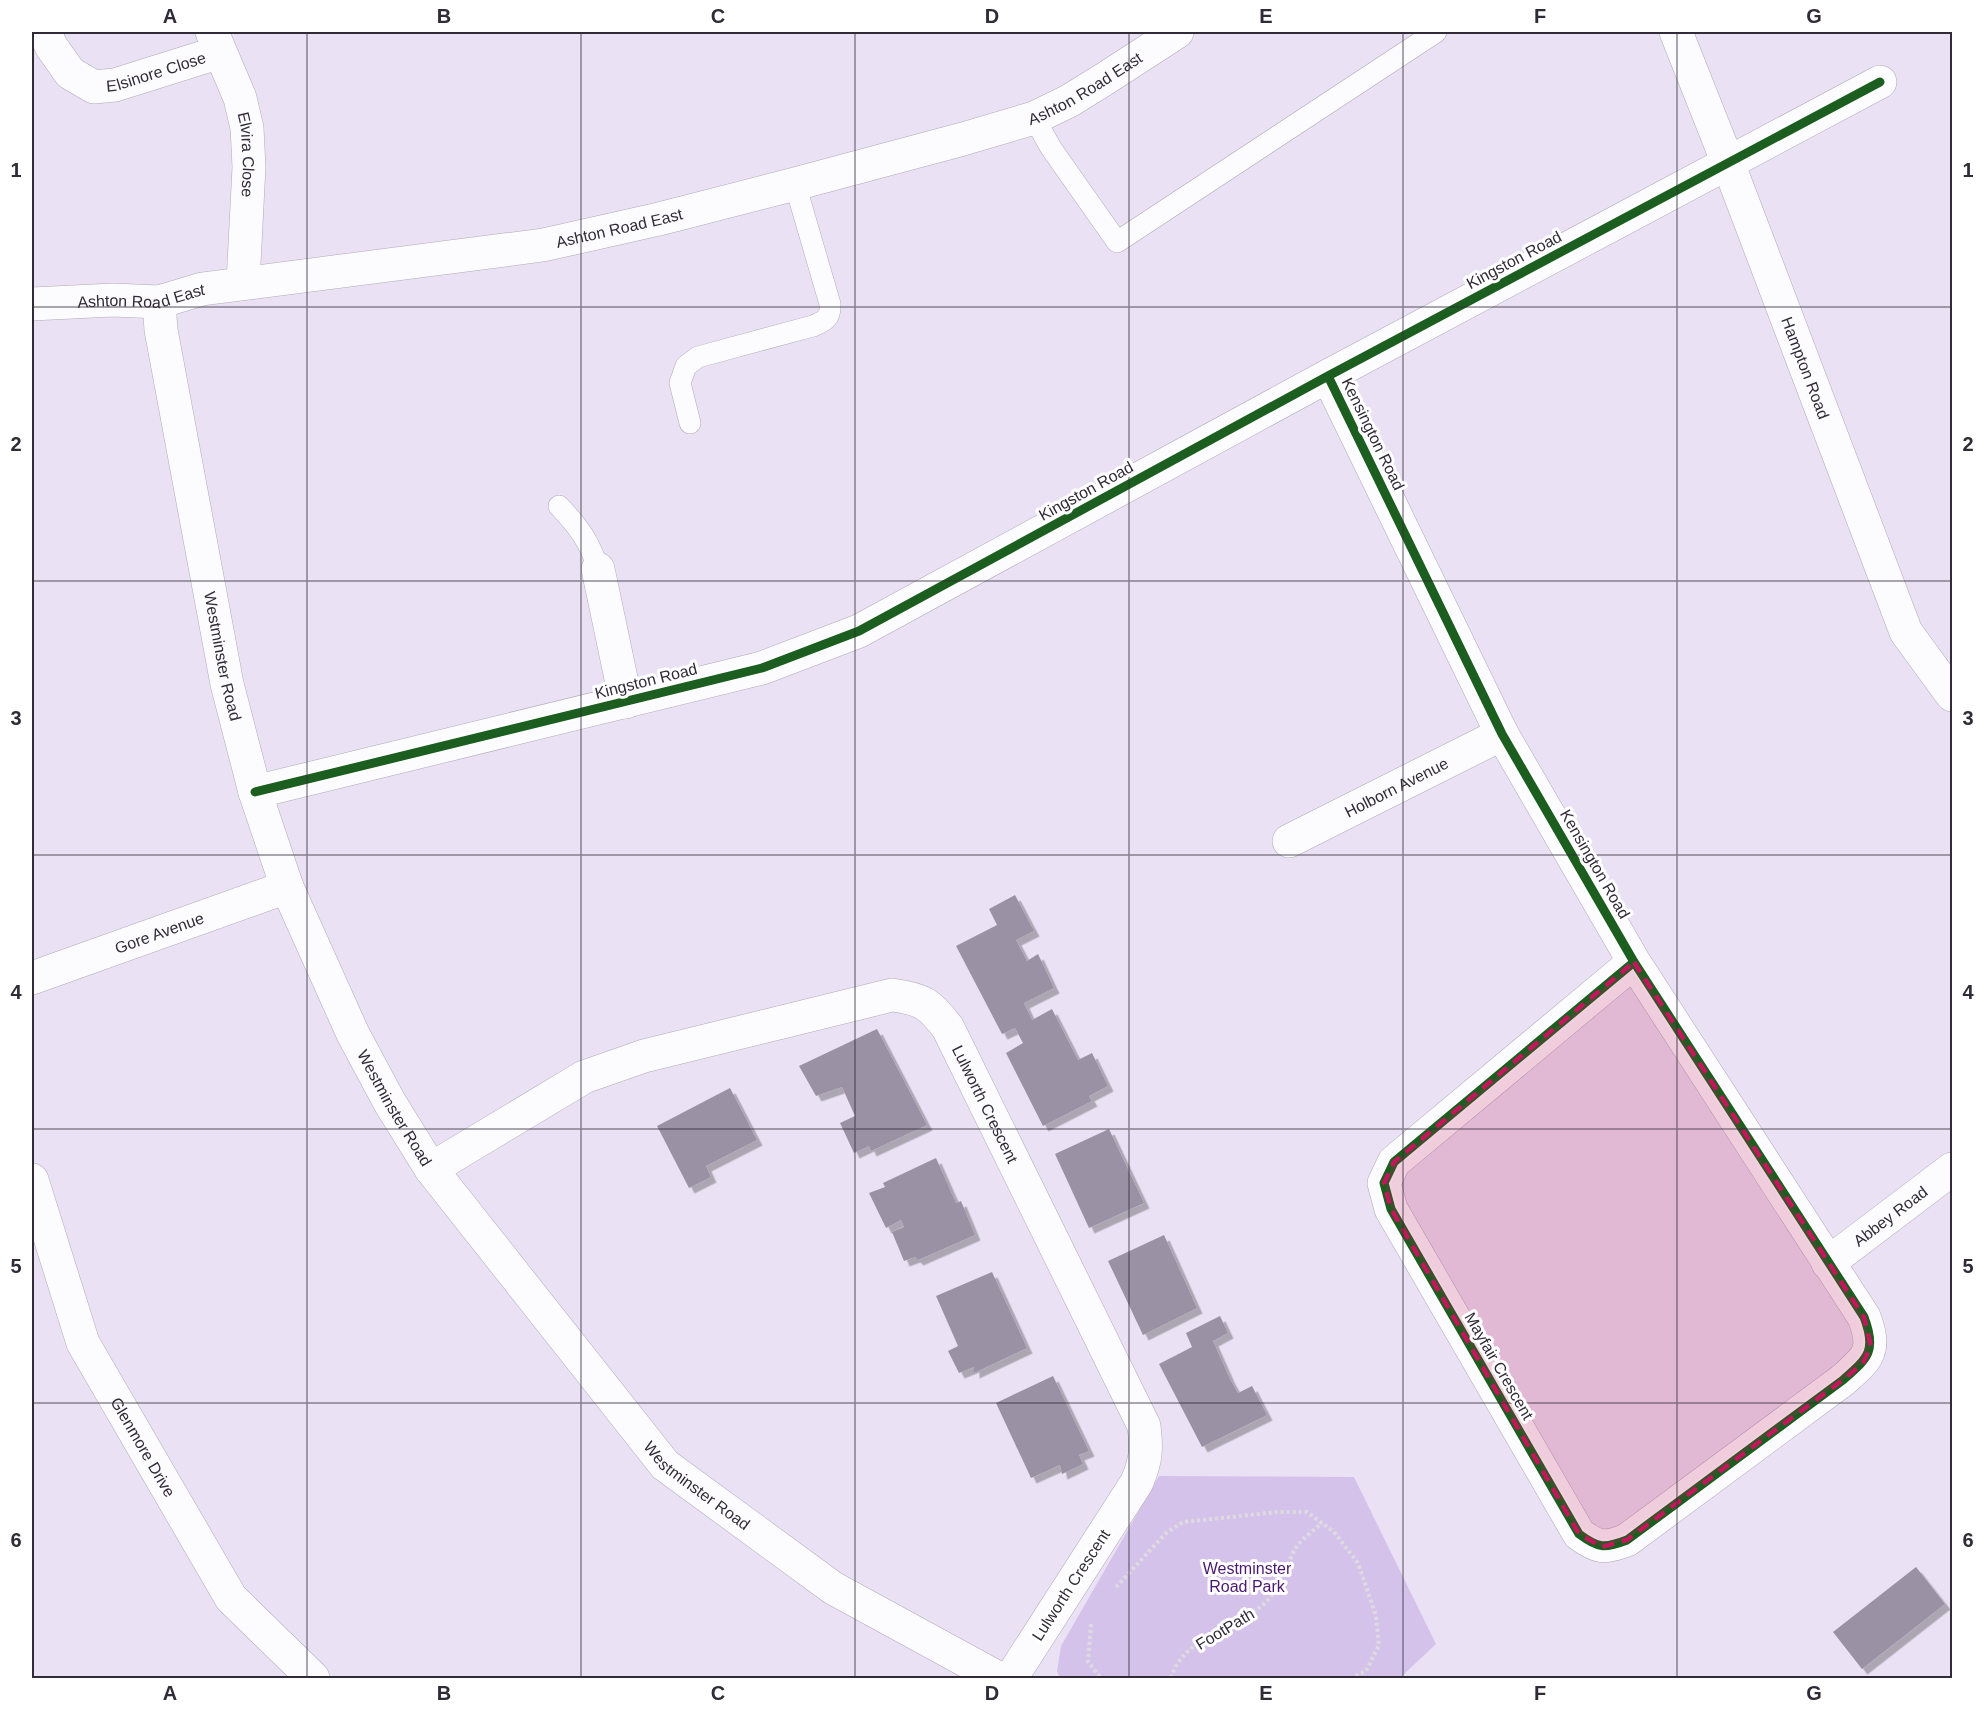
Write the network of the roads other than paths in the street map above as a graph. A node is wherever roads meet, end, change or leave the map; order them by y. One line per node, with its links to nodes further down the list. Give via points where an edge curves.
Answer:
1 (45, 32): 5 (street, Elsinore Close, via 70,73 94,87 115,85)
2 (1177, 32): 7 (street, Ashton Road East, via 1069,101)
3 (1436, 32): 7 (lane, via 1117,242)
4 (1676, 32): 8 (street, Hampton Road)
5 (216, 42): 10 (street, Elvira Close, via 240,98 247,128 249,167)
6 (1880, 82): 8 (street, Kingston Road)
7 (1034, 118): 9 (street, Ashton Road East)
8 (1728, 163): 13 (street, Kingston Road); 17 (street, Hampton Road, via 1906,632)
9 (795, 184): 10 (street, Ashton Road East, via 543,245); 14 (lane, via 831,312 826,320 813,326 698,357 686,366 680,383)
10 (243, 283): 11 (street, Ashton Road East, via 202,289)
11 (159, 302): 12 (street, Ashton Road East); 20 (street, Westminster Road, via 160,330 227,684)
12 (32, 304)
13 (1328, 376): 18 (street, Kingston Road, via 859,632 762,668); 19 (street, Kensington Road)
14 (690, 423)
15 (559, 506): 16 (lane, via 577,525)
16 (598, 569): 18 (street)
17 (1953, 695)
18 (627, 702): 20 (street, Kingston Road)
19 (1502, 734): 21 (street, Holborn Avenue); 23 (street, Kensington Road)
20 (255, 792): 22 (street, Westminster Road)
21 (1289, 841)
22 (287, 887): 24 (street, Gore Avenue); 25 (street, Westminster Road, via 352,1034)
23 (1634, 962): 28 (street, Kensington Road); 29 (street, Mayfair Crescent, via 1394,1162 1384,1183 1391,1209 1579,1534 1602,1547 1627,1540 1844,1380 1863,1363)
24 (32, 978)
25 (431, 1169): 31 (street, Westminster Road, via 665,1465 833,1588); 32 (street, Lulworth Crescent, via 584,1077 644,1056 892,995 913,997 933,1009 948,1028 1144,1426 1147,1445 1146,1461 1137,1482)
26 (1953, 1169): 28 (street, Abbey Road)
27 (32, 1180): 30 (street, Glenmore Drive, via 83,1343 231,1598)
28 (1828, 1263): 29 (street, Kensington Road, via 1864,1317)
29 (1871, 1346)
30 (313, 1678)
31 (998, 1678)
32 (1011, 1678)

